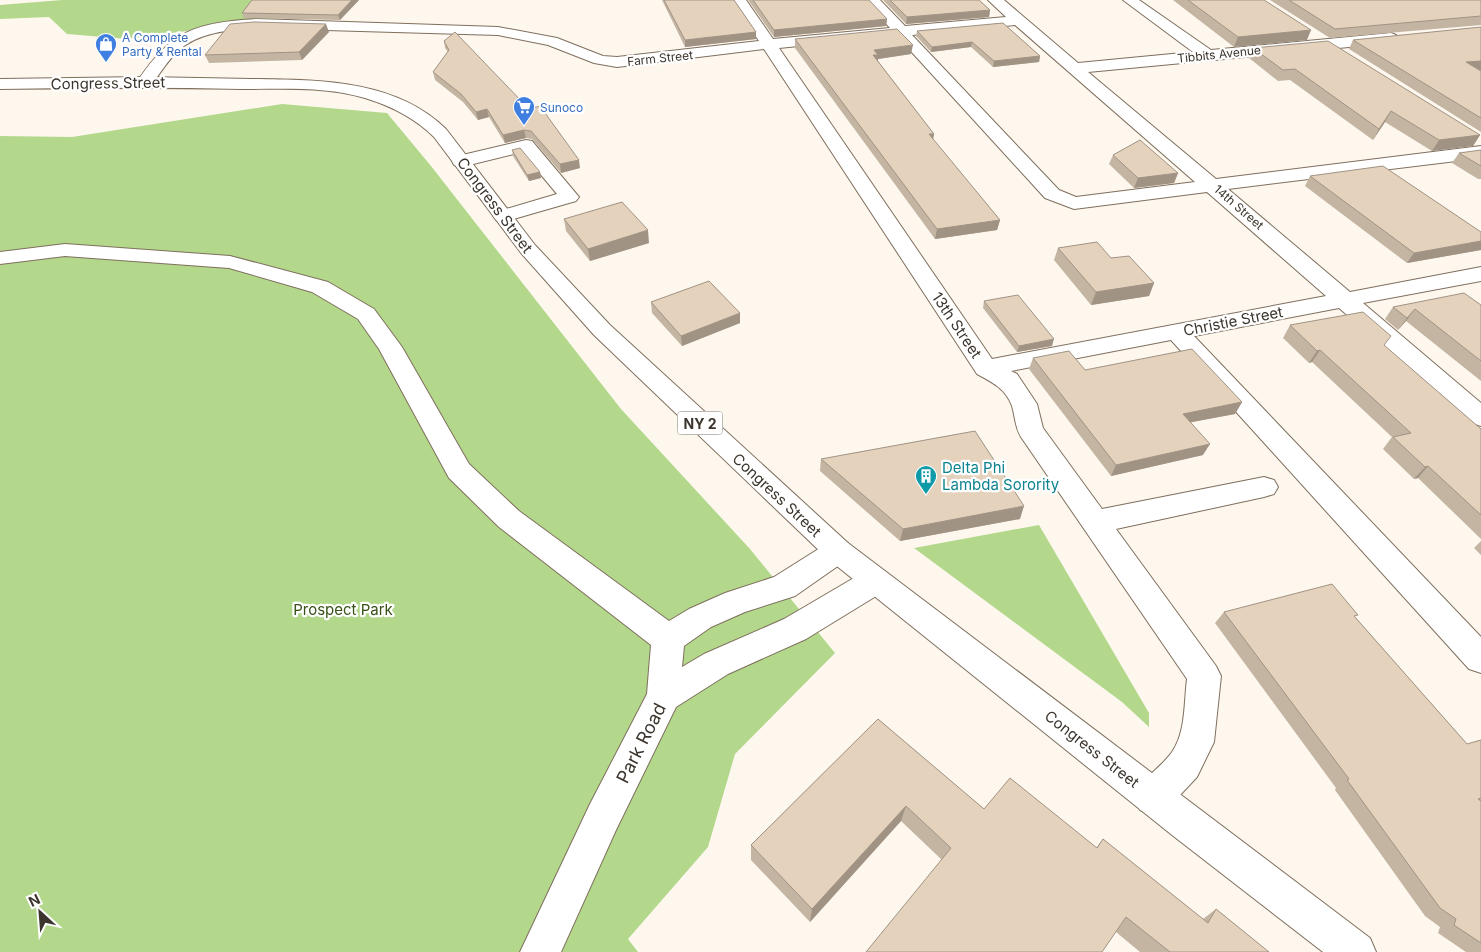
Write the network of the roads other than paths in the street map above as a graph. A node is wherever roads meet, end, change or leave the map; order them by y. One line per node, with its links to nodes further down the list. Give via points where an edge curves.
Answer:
1 (739, 0): 9 (street, 13th Street)
2 (872, 0): 7 (street)
3 (995, 0): 5 (street, 14th Street)
4 (1130, 0): 11 (street)
5 (1017, 20): 7 (street, Farm Street); 13 (street, 14th Street)
6 (1303, 30): 10 (street)
7 (901, 31): 9 (street, Farm Street); 18 (street, via 1052,194 1074,203)
8 (1407, 37): 10 (street, Tibbits Avenue)
9 (768, 44): 14 (street, Farm Street, via 617,62 600,60 552,41 498,31 245,24 194,36 177,44); 24 (street, 13th Street)
10 (1325, 44): 11 (street, Tibbits Avenue); 12 (street)
11 (1207, 55): 13 (street, Tibbits Avenue)
12 (1350, 59)
13 (1076, 68): 18 (street, 14th Street)
14 (145, 82): 15 (street, Congress Street / NY 2); 17 (street, Congress Street / NY 2, via 321,85 368,93 424,118)
15 (0, 84)
16 (1478, 144): 18 (street)
17 (461, 161): 19 (street, Congress Street / NY 2); 19 (street, via 526,145 569,197)
18 (1215, 186): 22 (street, 14th Street)
19 (502, 216): 28 (street, Congress Street / NY 2, via 602,330)
20 (0, 258): 30 (street, via 65,250 230,262 320,287 366,314 390,347 459,471 509,519)
21 (1481, 274): 22 (street, Christie Street)
22 (1345, 300): 23 (street, Christie Street); 25 (street, 14th Street)
23 (1177, 332): 24 (street, Christie Street); 31 (street)
24 (986, 368): 27 (street, 13th Street, via 1008,380 1024,404 1030,430)
25 (1481, 416)
26 (1264, 487): 27 (street)
27 (1095, 522): 33 (street, 13th Street, via 1204,676 1196,742 1184,765)
28 (838, 551): 29 (street, Congress Street / NY 2); 30 (street, via 784,587 700,618)
29 (875, 581): 32 (street, Park Road, via 795,629 716,664); 33 (street, Congress Street / NY 2)
30 (668, 639): 32 (street)
31 (1481, 659)
32 (664, 696): 34 (street, Park Road)
33 (1152, 796): 35 (street, Congress Street / NY 2)
34 (540, 952)
35 (1356, 952)

